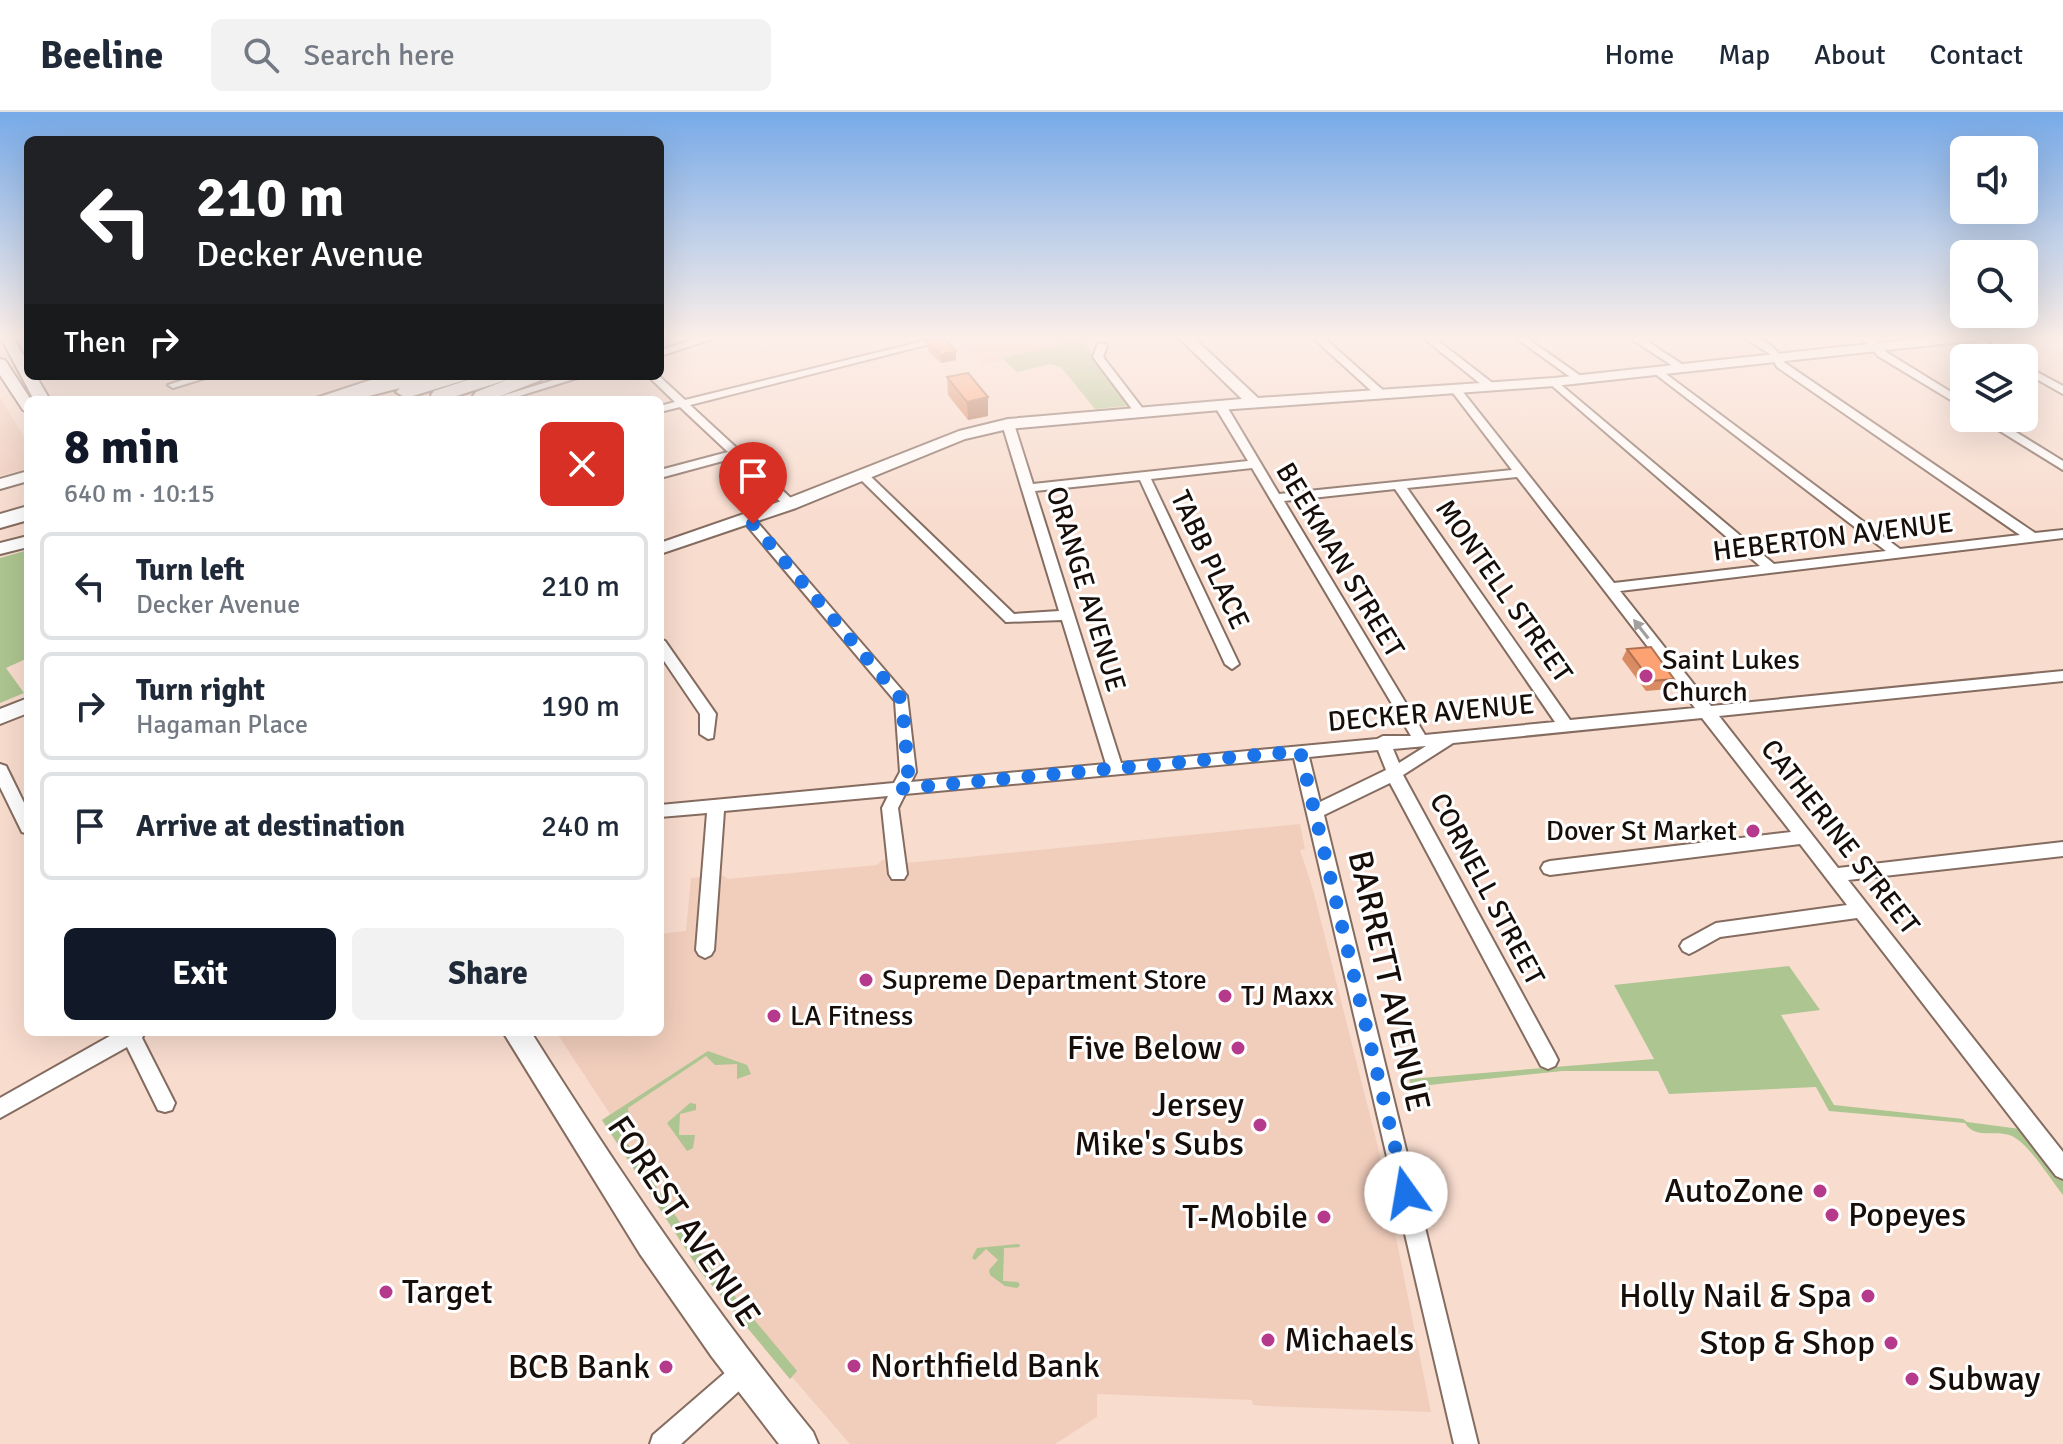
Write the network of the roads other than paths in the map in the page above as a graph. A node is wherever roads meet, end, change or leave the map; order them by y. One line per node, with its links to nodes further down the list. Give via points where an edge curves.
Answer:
1 (676, 398): 10 (street)
2 (701, 398): 10 (street)
3 (1129, 398): 14 (street)
4 (1250, 398): 11 (street)
5 (1323, 398): 11 (street)
6 (1462, 398): 21 (street, CATHERINE STREET)
7 (1573, 398): 41 (street)
8 (1694, 398): 40 (street)
9 (1829, 398): 36 (street)
10 (681, 403): 13 (street); 17 (street)
11 (1255, 403): 12 (street)
12 (1220, 405): 14 (street); 18 (street, BEEKMAN STREET)
13 (664, 408)
14 (1139, 411): 15 (street)
15 (1008, 424): 22 (street, via 959,436); 27 (street, ORANGE AVENUE)
16 (2008, 432): 19 (street)
17 (735, 454): 20 (street); 30 (street)
18 (1255, 464): 23 (street); 28 (street, BEEKMAN STREET)
19 (2063, 466)
20 (664, 473)
21 (1519, 473): 26 (street); 42 (street, CATHERINE STREET)
22 (863, 476): 30 (street); 43 (street, via 1011,619)
23 (1144, 476): 27 (street); 45 (street, TABB PLACE)
24 (24, 477): 25 (street)
25 (0, 484)
26 (1399, 486): 28 (street); 50 (street, MONTELL STREET)
27 (1027, 488): 43 (street, ORANGE AVENUE)
28 (1275, 498): 53 (street, BEEKMAN STREET)
29 (24, 500): 31 (highway)
30 (790, 504): 33 (street)
31 (0, 506)
32 (24, 514): 34 (highway)
33 (748, 519): 38 (street); 59 (street, via 902,700 908,772)
34 (0, 521)
35 (2063, 534): 36 (street, HEBERTON AVENUE)
36 (2033, 538): 40 (street, HEBERTON AVENUE)
37 (24, 542): 39 (street)
38 (664, 548)
39 (0, 549)
40 (1898, 554): 41 (street, HEBERTON AVENUE)
41 (1772, 569): 42 (street, HEBERTON AVENUE)
42 (1608, 588): 48 (street, CATHERINE STREET, one-way to 42)
43 (1067, 615): 56 (street, ORANGE AVENUE)
44 (664, 650): 51 (street, via 708,714)
45 (1232, 664)
46 (2063, 676): 48 (street, DECKER AVENUE)
47 (24, 707): 49 (street)
48 (1706, 713): 50 (street, DECKER AVENUE); 64 (street, CATHERINE STREET)
49 (0, 717)
50 (1566, 726): 52 (street, DECKER AVENUE)
51 (708, 734)
52 (1450, 738): 53 (street, DECKER AVENUE); 58 (street)
53 (1420, 739): 54 (street, DECKER AVENUE)
54 (1383, 742): 55 (street, DECKER AVENUE); 58 (street, CORNELL STREET)
55 (1300, 751): 56 (street, DECKER AVENUE); 62 (street, BARRETT AVENUE)
56 (1115, 769): 59 (street, DECKER AVENUE)
57 (0, 770): 63 (street)
58 (1394, 774): 62 (street); 75 (street, CORNELL STREET)
59 (898, 789): 60 (street, DECKER AVENUE); 67 (street, via 890,808)
60 (716, 806): 61 (street, DECKER AVENUE); 71 (street)
61 (664, 811)
62 (1315, 812): 82 (street, BARRETT AVENUE)
63 (24, 816)
64 (1804, 837): 66 (street); 68 (street, CATHERINE STREET)
65 (2063, 849): 68 (street)
66 (1550, 868)
67 (898, 874)
68 (1834, 875): 69 (street, CATHERINE STREET)
69 (1862, 910): 70 (street, via 1716,930); 78 (street, CATHERINE STREET)
70 (1689, 946)
71 (705, 950)
72 (126, 1036): 77 (street)
73 (132, 1036): 76 (street)
74 (519, 1036): 79 (street, FOREST AVENUE, via 666,1268)
75 (1548, 1060)
76 (165, 1103)
77 (0, 1109)
78 (2063, 1169)
79 (742, 1373): 80 (street); 81 (street, FOREST AVENUE)
80 (662, 1444)
81 (801, 1444)
82 (1466, 1444)

